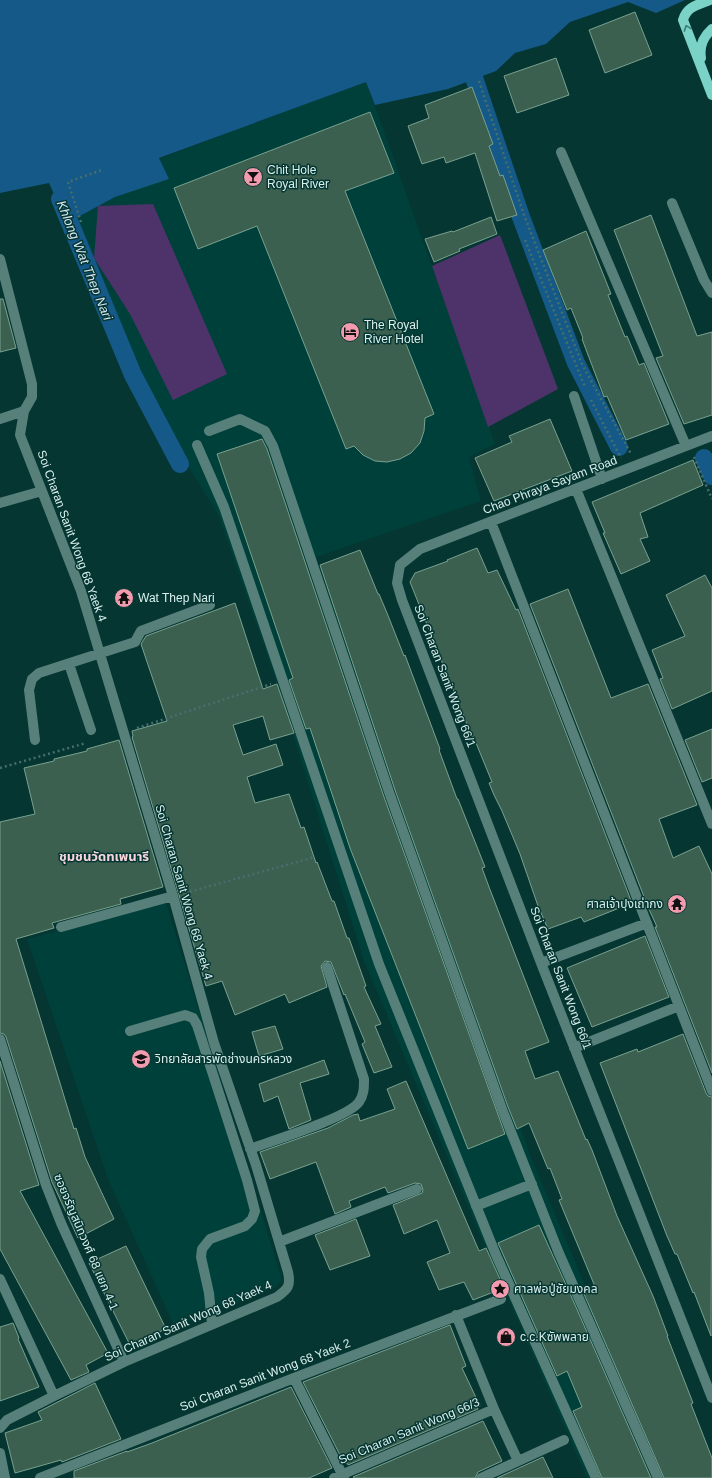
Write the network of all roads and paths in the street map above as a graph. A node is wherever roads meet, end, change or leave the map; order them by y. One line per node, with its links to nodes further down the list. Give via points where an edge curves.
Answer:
1 (710, 0): 3 (main road, one-way to 1, via 684,20 689,9)
2 (712, 29): 3 (main road, via 704,37 701,45 700,56)
3 (704, 70): 5 (main road)
4 (479, 81): 22 (path, via 524,215 582,364)
5 (712, 95)
6 (561, 152): 21 (street)
7 (102, 170): 9 (path, via 68,182)
8 (672, 203): 12 (street, via 704,280)
9 (81, 222)
10 (525, 240): 13 (path)
11 (0, 259): 16 (street, Soi Charan Sanit Wong 68 Yaek 4, via 32,384 32,397)
12 (712, 293)
13 (587, 391)
14 (574, 396): 25 (street)
15 (590, 398): 24 (path)
16 (24, 411): 17 (street); 27 (street, Soi Charan Sanit Wong 68 Yaek 4, via 20,436)
17 (0, 419)
18 (209, 431): 54 (street, via 240,419 265,431 273,446 389,792 502,1109)
19 (712, 436): 21 (street, Chao Phraya Sayam Road)
20 (197, 445): 56 (street, via 224,507 379,964)
21 (686, 446): 25 (street, Chao Phraya Sayam Road)
22 (631, 455)
23 (694, 457): 28 (path)
24 (621, 458)
25 (602, 479): 26 (street, Chao Phraya Sayam Road)
26 (576, 489): 30 (street, Chao Phraya Sayam Road); 41 (street)
27 (42, 491): 29 (street); 33 (street, Soi Charan Sanit Wong 68 Yaek 4, via 81,591)
28 (712, 499)
29 (0, 502)
30 (491, 522): 31 (street, Chao Phraya Sayam Road, via 420,549); 44 (street)
31 (400, 565): 46 (street, Soi Charan Sanit Wong 66/1, via 397,583 402,600)
32 (210, 605): 33 (street, via 141,631 135,642)
33 (100, 654): 34 (street); 37 (street, Soi Charan Sanit Wong 68 Yaek 4)
34 (69, 664): 36 (street); 38 (street, via 39,673 32,679 29,690)
35 (273, 684): 37 (path)
36 (91, 730)
37 (124, 732): 43 (street, Soi Charan Sanit Wong 68 Yaek 4)
38 (35, 740)
39 (88, 743): 40 (path)
40 (0, 768)
41 (712, 824)
42 (315, 857): 43 (path)
43 (173, 896): 45 (street); 53 (street, Soi Charan Sanit Wong 68 Yaek 4, via 214,1043)
44 (647, 923): 46 (street); 48 (street)
45 (61, 927)
46 (541, 963): 51 (street, Soi Charan Sanit Wong 66/1)
47 (327, 967): 53 (street, via 364,1079 364,1093 359,1103 342,1116)
48 (679, 1006): 51 (street); 52 (street)
49 (130, 1031): 61 (street, via 185,1015 193,1018 247,1180 255,1211 252,1219 245,1226 210,1240 202,1249 201,1257 209,1293)
50 (0, 1039): 62 (street, ซอยจรัญสนิทวงศ์ 68 แยก 4-1, via 46,1186)
51 (574, 1048): 65 (street, Soi Charan Sanit Wong 66/1)
52 (712, 1091)
53 (250, 1148): 57 (street, Soi Charan Sanit Wong 68 Yaek 4)
54 (532, 1184): 56 (street); 76 (street, via 558,1252)
55 (417, 1189): 57 (street)
56 (476, 1206): 75 (street)
57 (279, 1242): 61 (street, Soi Charan Sanit Wong 68 Yaek 4, via 290,1282 287,1289 277,1297)
58 (0, 1279): 64 (street)
59 (501, 1298): 60 (street, Soi Charan Sanit Wong 68 Yaek 2)
60 (456, 1315): 63 (street, Soi Charan Sanit Wong 68 Yaek 2); 66 (street)
61 (212, 1324): 62 (street, Soi Charan Sanit Wong 68 Yaek 4)
62 (124, 1362): 64 (street, Soi Charan Sanit Wong 68 Yaek 4)
63 (294, 1378): 71 (street); 73 (street, Soi Charan Sanit Wong 68 Yaek 2)
64 (54, 1396): 67 (street, Soi Charan Sanit Wong 68 Yaek 4)
65 (712, 1398)
66 (494, 1408): 70 (street); 71 (street, Soi Charan Sanit Wong 66/3)
67 (1, 1425)
68 (564, 1440): 70 (street)
69 (0, 1453): 72 (street)
70 (518, 1461): 74 (street)
71 (340, 1477)
72 (5, 1478)
73 (40, 1478)
74 (481, 1478)
75 (596, 1478)
76 (658, 1478)

